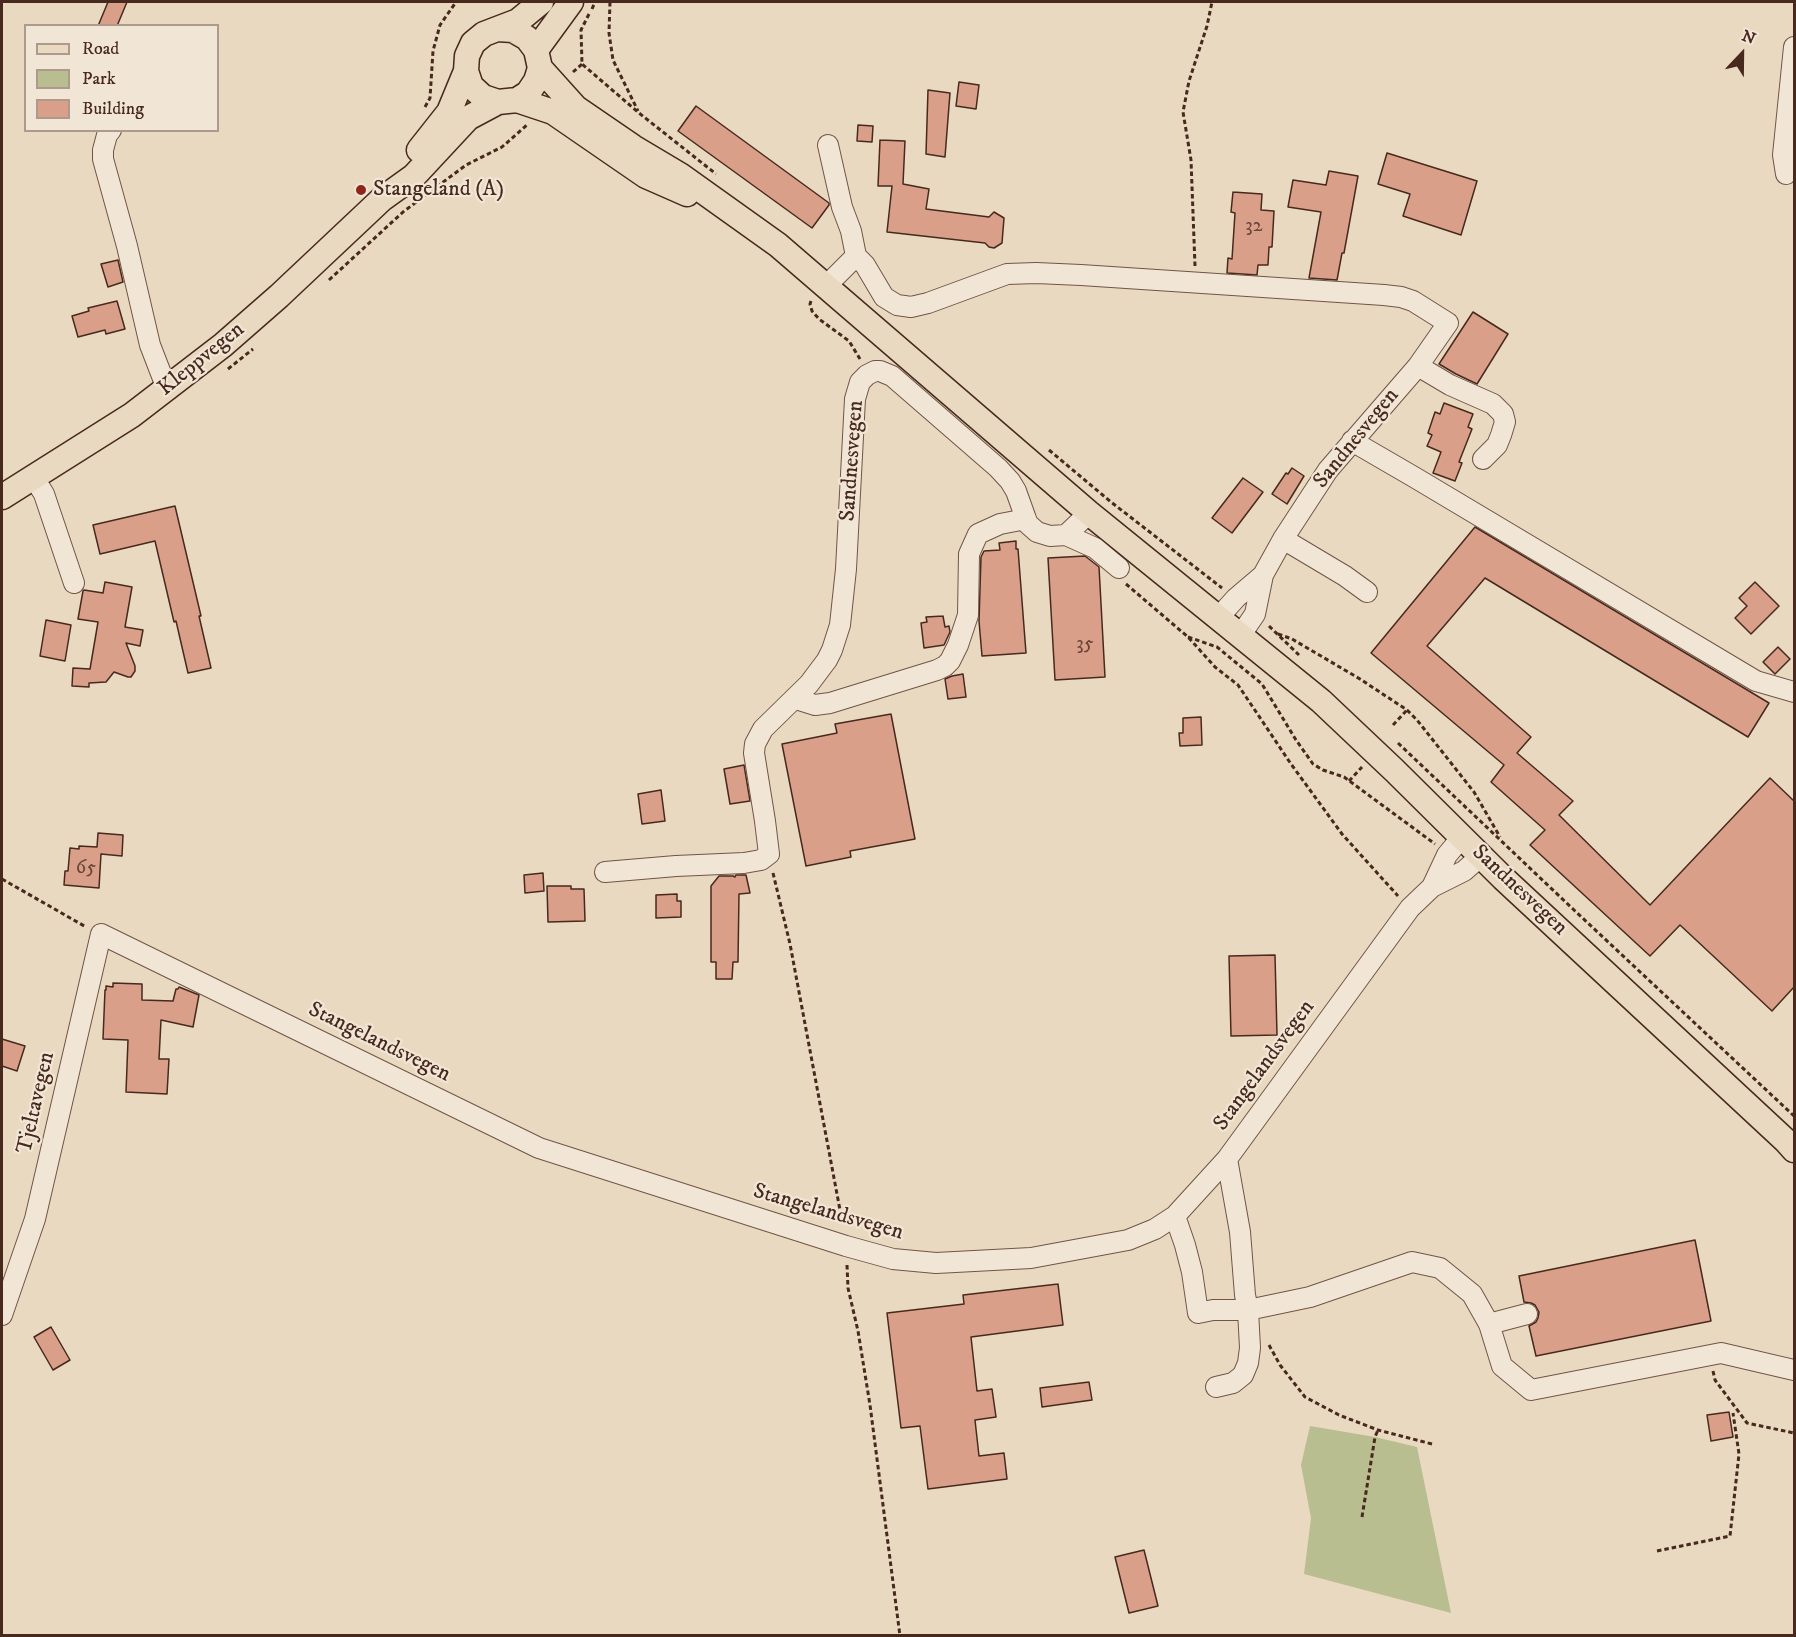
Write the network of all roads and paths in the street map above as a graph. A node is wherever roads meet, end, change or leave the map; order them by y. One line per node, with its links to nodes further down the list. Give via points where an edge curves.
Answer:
1 (456, 2): 13 (path, via 440,25 433,51 430,98)
2 (541, 2): 6 (main road, Kleppvegen, via 519,21)
3 (571, 2): 8 (main road, Kleppvegen)
4 (610, 2): 14 (path, via 613,60)
5 (1212, 2): 21 (path, via 1184,112 1191,160)
6 (497, 29): 8 (main road, via 513,30 527,38); 10 (main road, Kleppvegen, via 473,43)
7 (1794, 47): 17 (street, via 1783,155)
8 (538, 59): 12 (main road, Kleppvegen, via 536,81 528,93); 19 (main road, Sandnesvegen, via 576,108)
9 (582, 64): 11 (path)
10 (466, 71): 12 (main road, via 471,86 483,97); 18 (main road, Kleppvegen, via 449,112)
11 (573, 72)
12 (507, 101): 18 (main road, Kleppvegen, via 468,118 414,176); 19 (main road, Sandnesvegen, via 553,112 646,176)
13 (425, 108)
14 (639, 113)
15 (109, 132): 25 (street, via 103,159 150,345)
16 (828, 145): 20 (street)
17 (1786, 174)
18 (381, 199): 25 (main road, Kleppvegen, via 279,296)
19 (731, 212): 22 (main road, Sandnesvegen)
20 (856, 256): 21 (street, via 884,297 897,305 912,307 1007,274); 22 (street)
21 (1196, 283): 23 (street, Sandnesvegen, via 1401,297 1448,323)
22 (825, 286): 24 (path, via 811,300 812,311 849,341); 30 (main road, Sandnesvegen)
23 (1418, 366): 26 (street, Sandnesvegen); 27 (street, via 1493,404 1503,414 1505,422 1497,445)
24 (869, 373): 31 (street, Sandnesvegen, via 880,371 892,376 998,468 1016,491); 43 (street, Sandnesvegen, via 860,382 855,399 840,625 827,660)
25 (167, 389): 28 (main road, Kleppvegen)
26 (1352, 441): 33 (street, Sandnesvegen); 42 (street, via 1756,681)
27 (1483, 459)
28 (34, 478): 29 (main road, Kleppvegen); 36 (street, via 44,494)
29 (2, 497)
30 (1089, 513): 32 (street); 38 (main road, Sandnesvegen)
31 (1026, 519): 32 (street, via 1042,535); 43 (street, via 978,534 969,554 968,615 958,645 945,666 830,703 815,705)
32 (1066, 535): 34 (street, via 1095,548)
33 (1283, 539): 35 (street, Sandnesvegen); 37 (street)
34 (1119, 568): 41 (path, via 1121,579 1129,588)
35 (1263, 575): 38 (street, Sandnesvegen); 40 (street, Sandnesvegen, via 1255,614)
36 (74, 583)
37 (1367, 592)
38 (1218, 618): 40 (main road, Sandnesvegen)
39 (1276, 633): 44 (path, via 1350,673)
40 (1240, 636): 49 (main road, Sandnesvegen, via 1321,701 1394,770)
41 (1188, 637): 47 (path, via 1217,647 1255,677 1308,759); 55 (path, via 1238,685 1342,834)
42 (1794, 693)
43 (795, 699): 50 (street, Sandnesvegen, via 763,729 755,744)
44 (1407, 710): 45 (path); 48 (path, via 1474,792)
45 (1394, 726)
46 (1366, 762): 47 (path)
47 (1349, 781): 49 (path, via 1419,832)
48 (1502, 841)
49 (1454, 846): 51 (main road, Sandnesvegen); 54 (street, Stangelandsvegen)
50 (769, 854): 52 (street, via 744,863); 60 (path, via 788,935)
51 (1480, 856): 54 (street, Stangelandsvegen, via 1464,871); 57 (main road, Sandnesvegen)
52 (605, 872)
53 (2, 879): 56 (path)
54 (1432, 887): 55 (street, Stangelandsvegen)
55 (1410, 908): 58 (street, Stangelandsvegen)
56 (101, 934): 60 (street, Stangelandsvegen, via 538,1148); 63 (street, Tjeltavegen, via 35,1219)
57 (1792, 1146)
58 (1227, 1159): 59 (street, Stangelandsvegen); 61 (street)
59 (1174, 1216): 60 (street, Stangelandsvegen, via 1128,1240 1031,1258 936,1263 893,1259); 61 (street, via 1192,1272 1198,1313)
60 (846, 1246): 75 (path, via 848,1288 870,1405)
61 (1248, 1310): 64 (street, via 1310,1297 1413,1262 1440,1268 1472,1294); 68 (street, via 1250,1348 1243,1375 1233,1383)
62 (1527, 1314): 64 (street)
63 (2, 1315)
64 (1489, 1324): 66 (street, via 1502,1366 1531,1390)
65 (1264, 1337): 70 (path, via 1305,1397 1339,1416)
66 (1708, 1355): 67 (street, via 1721,1353); 71 (path, via 1715,1380 1747,1424)
67 (1794, 1370)
68 (1216, 1387)
69 (1733, 1413): 74 (path, via 1739,1454 1730,1536)
70 (1378, 1430): 72 (path); 73 (path)
71 (1794, 1433)
72 (1432, 1444)
73 (1362, 1517)
74 (1657, 1551)
75 (900, 1635)

